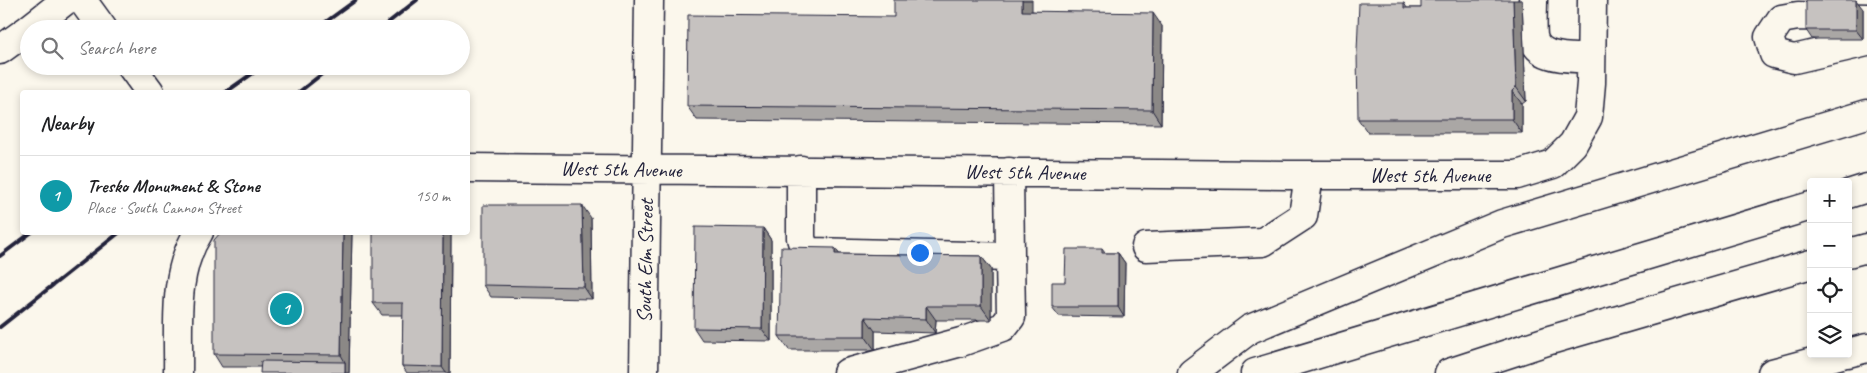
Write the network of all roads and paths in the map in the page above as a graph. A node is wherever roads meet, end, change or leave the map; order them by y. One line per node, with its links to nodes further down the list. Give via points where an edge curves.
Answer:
1 (66, 0): 7 (main road)
2 (82, 0): 8 (main road)
3 (649, 0): 17 (main road, South Elm Street)
4 (1533, 0): 12 (main road, via 1533,38 1541,51 1554,56)
5 (1592, 0): 12 (main road, West 5th Avenue)
6 (1867, 18): 10 (main road, via 1798,16 1781,19 1768,37 1774,54 1794,59)
7 (40, 20)
8 (96, 20)
9 (20, 36): 11 (main road)
10 (1867, 42)
11 (2, 50)
12 (1591, 59): 20 (main road, West 5th Avenue, via 1588,117 1574,144 1553,164 1517,175)
13 (138, 75): 14 (main road)
14 (149, 90)
15 (1867, 114): 36 (main road, via 1502,224 1250,329)
16 (470, 168): 17 (main road, West 5th Avenue)
17 (646, 170): 18 (main road, West 5th Avenue); 34 (main road, South Elm Street)
18 (801, 170): 19 (main road, West 5th Avenue); 28 (main road, via 800,238 804,248 812,252)
19 (1009, 172): 20 (main road, West 5th Avenue); 28 (main road)
20 (1309, 175): 25 (main road, via 1303,216 1264,242)
21 (1867, 188): 22 (main road)
22 (1852, 193)
23 (1807, 207): 37 (main road)
24 (198, 235): 33 (main road, via 182,272)
25 (1146, 247)
26 (1867, 248): 27 (main road)
27 (1852, 253)
28 (1010, 256): 35 (main road, via 1011,317 1003,327 961,342)
29 (1807, 265): 38 (main road)
30 (1867, 348): 31 (main road)
31 (1852, 352)
32 (1827, 358): 39 (main road)
33 (178, 373)
34 (644, 373)
35 (847, 373)
36 (1192, 373)
37 (1255, 373)
38 (1449, 373)
39 (1772, 373)

